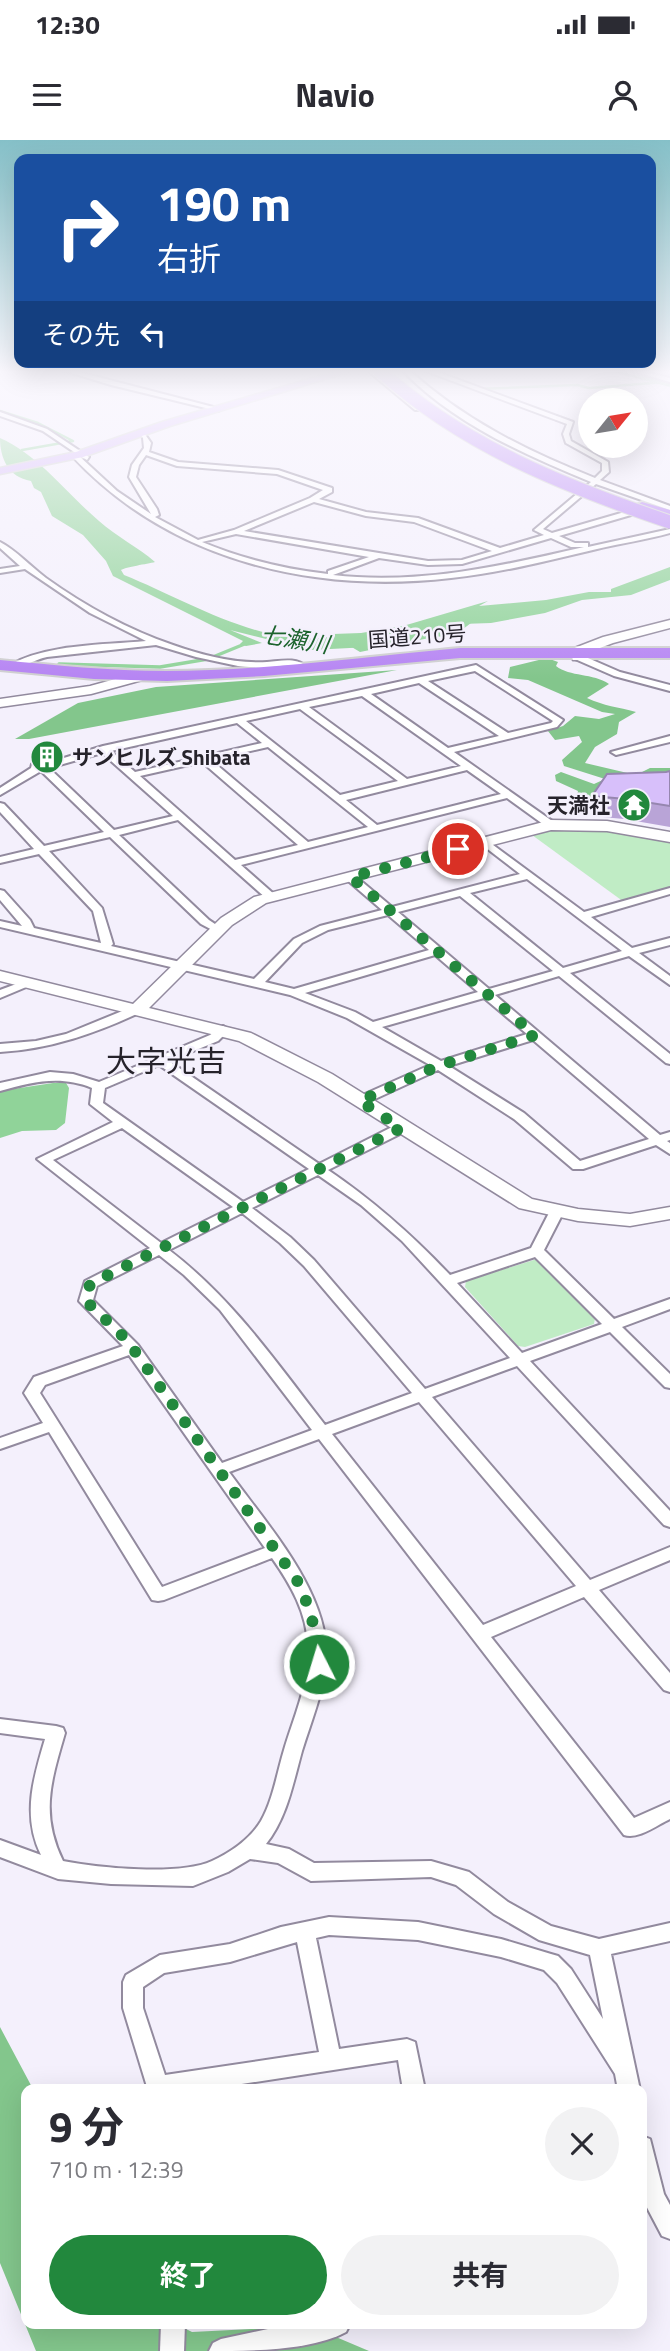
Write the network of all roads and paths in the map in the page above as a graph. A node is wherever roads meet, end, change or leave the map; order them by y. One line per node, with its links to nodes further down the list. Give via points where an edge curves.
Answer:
1 (96, 473): 26 (street, via 119,498 179,537 228,556 299,573 373,579 437,577)
2 (100, 473): 16 (street)
3 (134, 473): 16 (street, via 134,481)
4 (284, 473): 12 (street, via 329,490)
5 (537, 473): 11 (street)
6 (544, 473): 11 (highway, bridge)
7 (561, 473): 17 (highway)
8 (578, 473): 10 (street)
9 (605, 473): 10 (street)
10 (596, 481): 11 (street); 13 (street)
11 (583, 492): 15 (street); 19 (highway, bridge); 23 (street, via 538,529)
12 (313, 500): 14 (street); 20 (street)
13 (670, 508)
14 (352, 510): 18 (street); 28 (street, via 415,520)
15 (628, 513): 23 (street); 26 (street, via 667,527)
16 (155, 515): 24 (street)
17 (670, 515)
18 (342, 519)
19 (670, 524)
20 (236, 532): 24 (street); 29 (street)
21 (312, 533): 25 (street)
22 (670, 533): 26 (street)
23 (551, 536): 26 (street, via 580,546); 28 (street)
24 (202, 540): 29 (street, via 267,561 328,572)
25 (295, 540)
26 (625, 540)
27 (0, 544): 30 (street)
28 (497, 550): 29 (street, via 454,563)
29 (378, 556)
30 (26, 567): 31 (street); 33 (street, via 74,600)
31 (0, 571)
32 (670, 624): 34 (street, via 608,640)
33 (158, 642): 36 (street, via 246,664); 37 (street, via 40,655)
34 (578, 654): 35 (highway, 国道210号); 36 (highway, 国道210号, via 452,653); 38 (highway, 国道210号, via 451,659 222,679); 40 (street, via 617,674)
35 (670, 655)
36 (303, 667): 38 (highway, 国道210号)
37 (4, 668): 38 (highway, 国道210号)
38 (134, 678): 42 (street, via 85,691)
39 (420, 680): 41 (street); 45 (street); 45 (street, via 476,668 558,720)
40 (670, 688)
41 (364, 693): 43 (street); 49 (street)
42 (0, 703)
43 (302, 706): 44 (street); 56 (street)
44 (239, 720): 47 (street); 48 (street)
45 (507, 737): 49 (street)
46 (670, 739): 50 (street)
47 (270, 744): 51 (street); 60 (street)
48 (103, 749): 52 (street); 54 (street)
49 (447, 751): 53 (street)
50 (616, 752)
51 (204, 759): 54 (street); 68 (street)
52 (37, 766): 58 (street); 65 (street)
53 (469, 767): 56 (street); 59 (street)
54 (133, 775): 62 (street)
55 (12, 776): 57 (street)
56 (405, 782): 60 (street)
57 (0, 783)
58 (0, 792)
59 (509, 795): 63 (street); 64 (street)
60 (338, 799): 64 (street)
61 (0, 806): 69 (street)
62 (180, 817): 65 (street); 71 (street)
63 (551, 825): 66 (street, via 607,826); 67 (street)
64 (376, 828): 68 (street)
65 (113, 833): 69 (street); 82 (street)
66 (670, 837)
67 (485, 842): 72 (street); 73 (street)
68 (306, 846): 71 (street)
69 (43, 850): 70 (street); 84 (street, via 98,910 107,943)
70 (0, 860)
71 (233, 864): 77 (street)
72 (528, 875): 75 (street); 79 (street)
73 (351, 877): 77 (street); 78 (street)
74 (670, 891): 79 (street)
75 (463, 893): 78 (street); 88 (street)
76 (0, 894): 81 (street)
77 (271, 897): 82 (street, via 249,905)
78 (391, 911): 85 (street); 92 (street, via 324,928 298,941)
79 (582, 916): 86 (street)
80 (0, 924): 81 (street)
81 (29, 930): 84 (street)
82 (218, 930): 87 (street)
83 (670, 941): 86 (street)
84 (103, 948): 87 (street)
85 (437, 951): 93 (street); 94 (street)
86 (630, 952): 88 (street); 90 (street)
87 (183, 967): 92 (street); 96 (street)
88 (561, 972): 94 (street); 101 (street)
89 (0, 976): 91 (street)
90 (670, 982)
91 (27, 983): 95 (street); 96 (street)
92 (257, 983): 93 (street)
93 (294, 993): 97 (street)
94 (486, 993): 97 (street); 99 (street)
95 (0, 995)
96 (137, 1009): 98 (street); 100 (street, via 57,1042)
97 (373, 1026): 103 (street)
98 (223, 1030): 102 (street); 106 (street, via 281,1054)
99 (535, 1035): 103 (street); 109 (street)
100 (0, 1048)
101 (670, 1060)
102 (161, 1061): 104 (street); 111 (street)
103 (438, 1066): 106 (street); 109 (street, via 519,1116 578,1166)
104 (99, 1086): 105 (street, via 68,1075 29,1078); 107 (street, via 96,1104)
105 (0, 1087)
106 (360, 1101): 108 (street)
107 (124, 1122): 112 (street); 115 (street, via 44,1159)
108 (401, 1128): 111 (street); 113 (street, via 526,1204)
109 (664, 1138): 110 (street)
110 (670, 1150)
111 (318, 1169): 112 (street); 117 (street, via 385,1218)
112 (242, 1207): 115 (street); 123 (street, via 309,1263)
113 (557, 1211): 114 (street, via 630,1220); 116 (street)
114 (670, 1213)
115 (158, 1250): 120 (street, via 90,1284 86,1301); 125 (street, via 225,1307)
116 (537, 1251): 117 (street); 119 (street)
117 (447, 1281): 121 (street)
118 (670, 1304): 119 (street)
119 (612, 1325): 121 (street); 122 (street)
120 (133, 1348): 124 (street, via 39,1381 32,1393); 127 (street)
121 (520, 1359): 123 (street); 128 (street)
122 (670, 1383)
123 (422, 1395): 125 (street); 131 (street)
124 (50, 1426): 126 (street); 129 (street, via 158,1595)
125 (323, 1432): 127 (street); 132 (street)
126 (0, 1444)
127 (219, 1470): 129 (street)
128 (670, 1521)
129 (276, 1550): 137 (street, via 310,1608 319,1664 277,1801 262,1835)
130 (670, 1553): 131 (street)
131 (587, 1588): 132 (street); 133 (street)
132 (480, 1634): 135 (street, via 631,1829)
133 (670, 1685)
134 (0, 1726): 138 (street, via 56,1733 37,1806 48,1852)
135 (670, 1810)
136 (0, 1848): 138 (street)
137 (247, 1850): 138 (street, via 191,1878 88,1876); 141 (street, via 282,1856 311,1872 431,1869 462,1878 546,1934)
138 (58, 1870)
139 (305, 1931): 142 (street); 143 (street, via 329,1926 418,1931 551,1964 564,1976); 144 (street, via 230,1953 160,1964 133,1982 133,2008)
140 (670, 1932): 141 (street)
141 (598, 1948): 143 (street)
142 (331, 2061): 145 (street); 146 (street, via 407,2049)
143 (627, 2080)
144 (158, 2084)
145 (184, 2084)
146 (413, 2084)
147 (647, 2170): 148 (street, via 653,2197)
148 (670, 2228)
149 (173, 2329): 151 (street)
150 (328, 2329): 152 (street)
151 (172, 2351)
152 (221, 2351)

